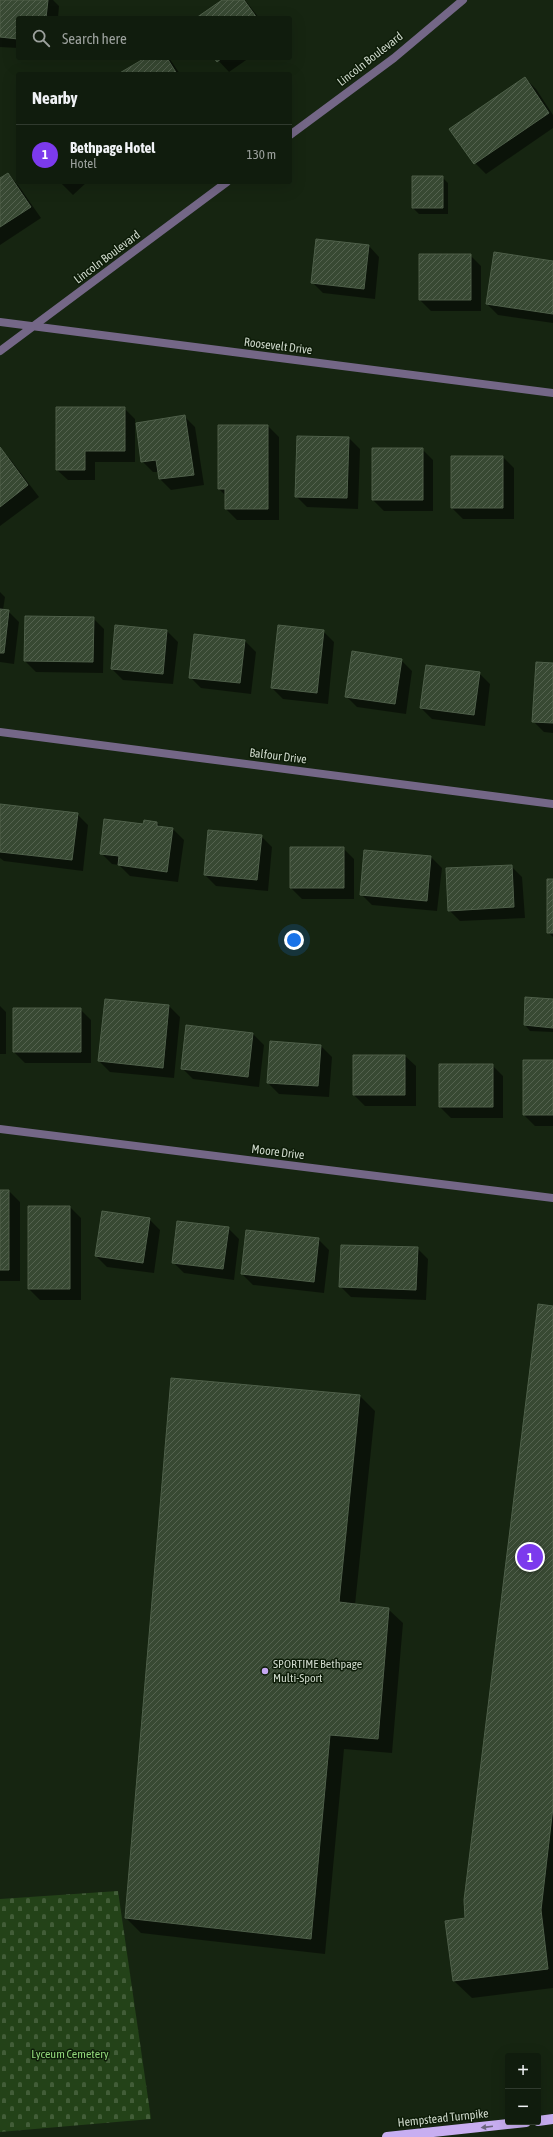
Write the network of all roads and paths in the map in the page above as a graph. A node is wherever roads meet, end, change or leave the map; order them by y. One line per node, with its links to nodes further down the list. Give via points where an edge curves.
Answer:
1 (463, 0): 2 (street, Lincoln Boulevard, via 394,58)
2 (292, 134)
3 (224, 184): 5 (street, Lincoln Boulevard)
4 (0, 322): 5 (street, Roosevelt Drive)
5 (34, 327): 6 (street, Lincoln Boulevard); 7 (street, Roosevelt Drive)
6 (0, 351)
7 (553, 394)
8 (0, 732): 9 (street, Balfour Drive)
9 (553, 804)
10 (0, 1129): 11 (street, Moore Drive)
11 (553, 1198)
12 (553, 2119): 13 (main road)
13 (541, 2120)
14 (505, 2124): 15 (main road, Hempstead Turnpike, one-way to 15)
15 (387, 2137)

